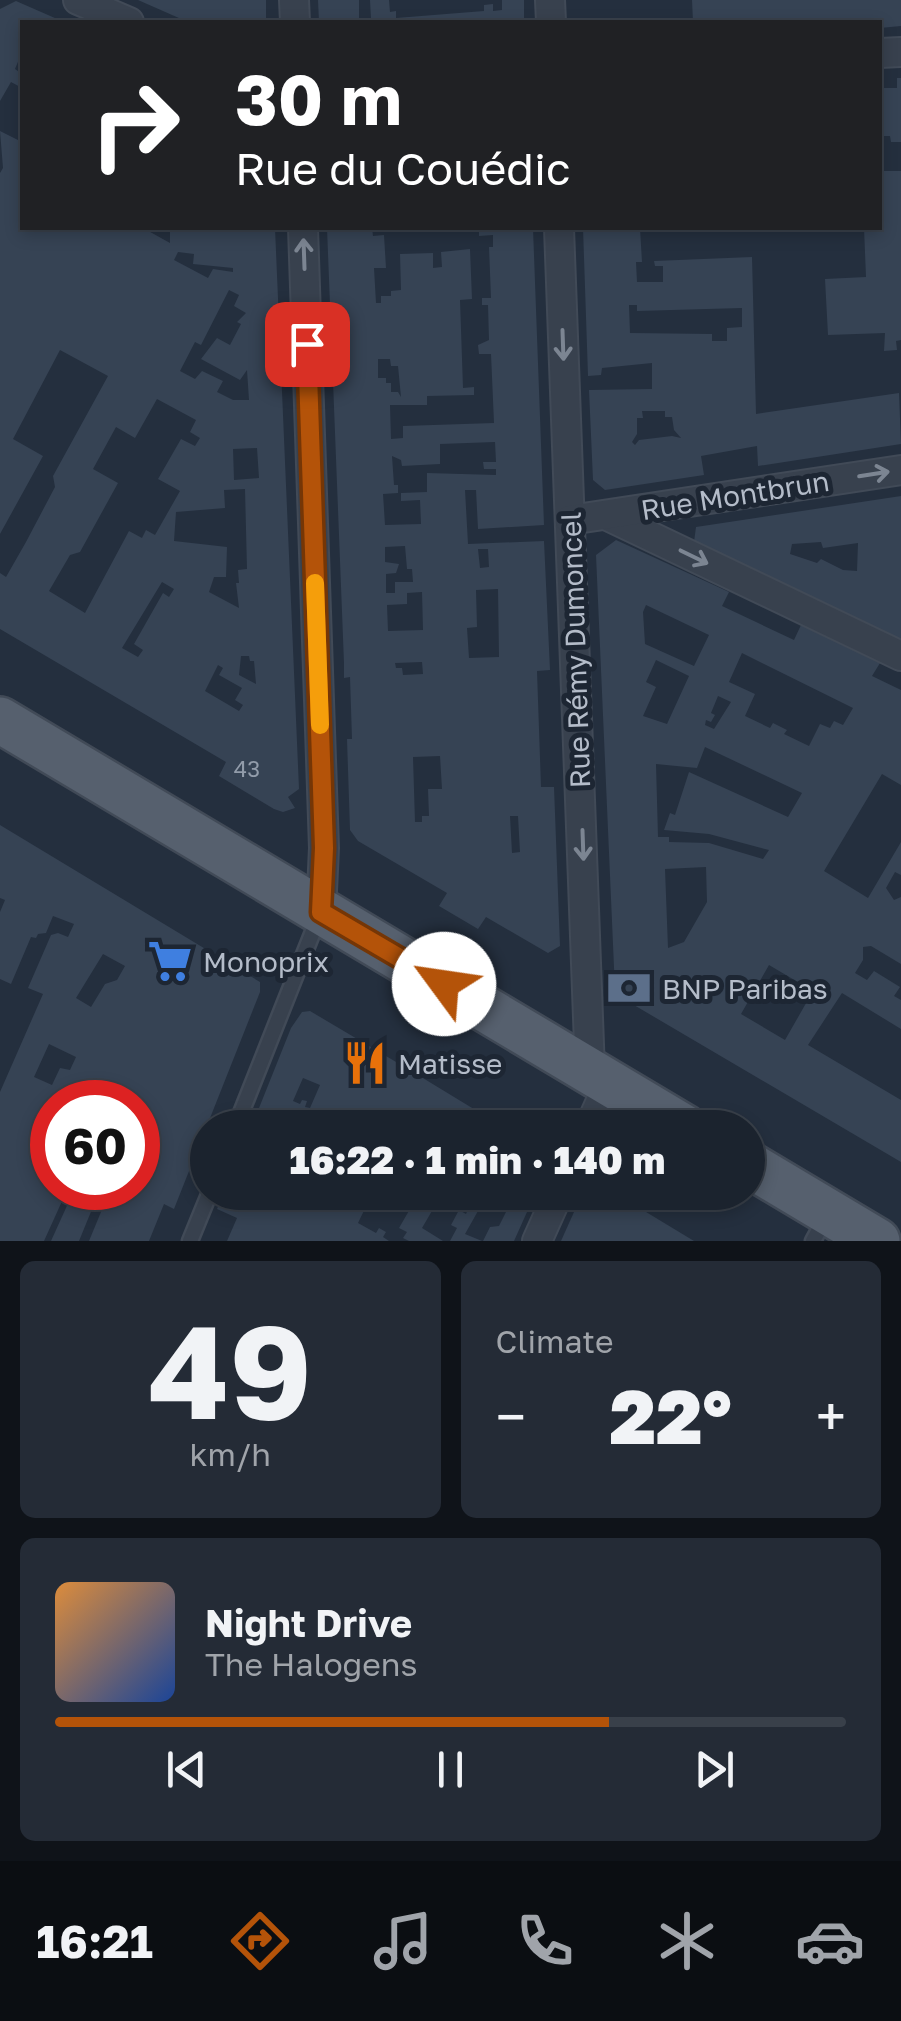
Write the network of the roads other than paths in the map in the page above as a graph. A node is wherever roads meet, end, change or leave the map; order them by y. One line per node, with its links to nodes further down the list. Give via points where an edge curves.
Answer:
1 (78, 0): 2 (street)
2 (123, 20)
3 (303, 230): 10 (street, one-way to 3)
4 (558, 230): 7 (street, Rue Rémy Dumoncel, one-way to 7)
5 (901, 470): 6 (street, Rue Montbrun, one-way to 5)
6 (606, 515): 7 (street, Rue Montbrun); 8 (street, one-way to 8)
7 (570, 520): 11 (street, Rue Rémy Dumoncel, one-way to 11)
8 (901, 656)
9 (0, 720): 10 (main road)
10 (321, 912): 11 (main road); 12 (lane)
11 (600, 1077): 13 (street); 14 (main road)
12 (242, 1110)
13 (593, 1110)
14 (655, 1110)
15 (765, 1178): 18 (main road)
16 (203, 1210): 19 (lane)
17 (551, 1210): 20 (street)
18 (821, 1226): 21 (main road)
19 (190, 1241)
20 (537, 1241)
21 (877, 1241)

